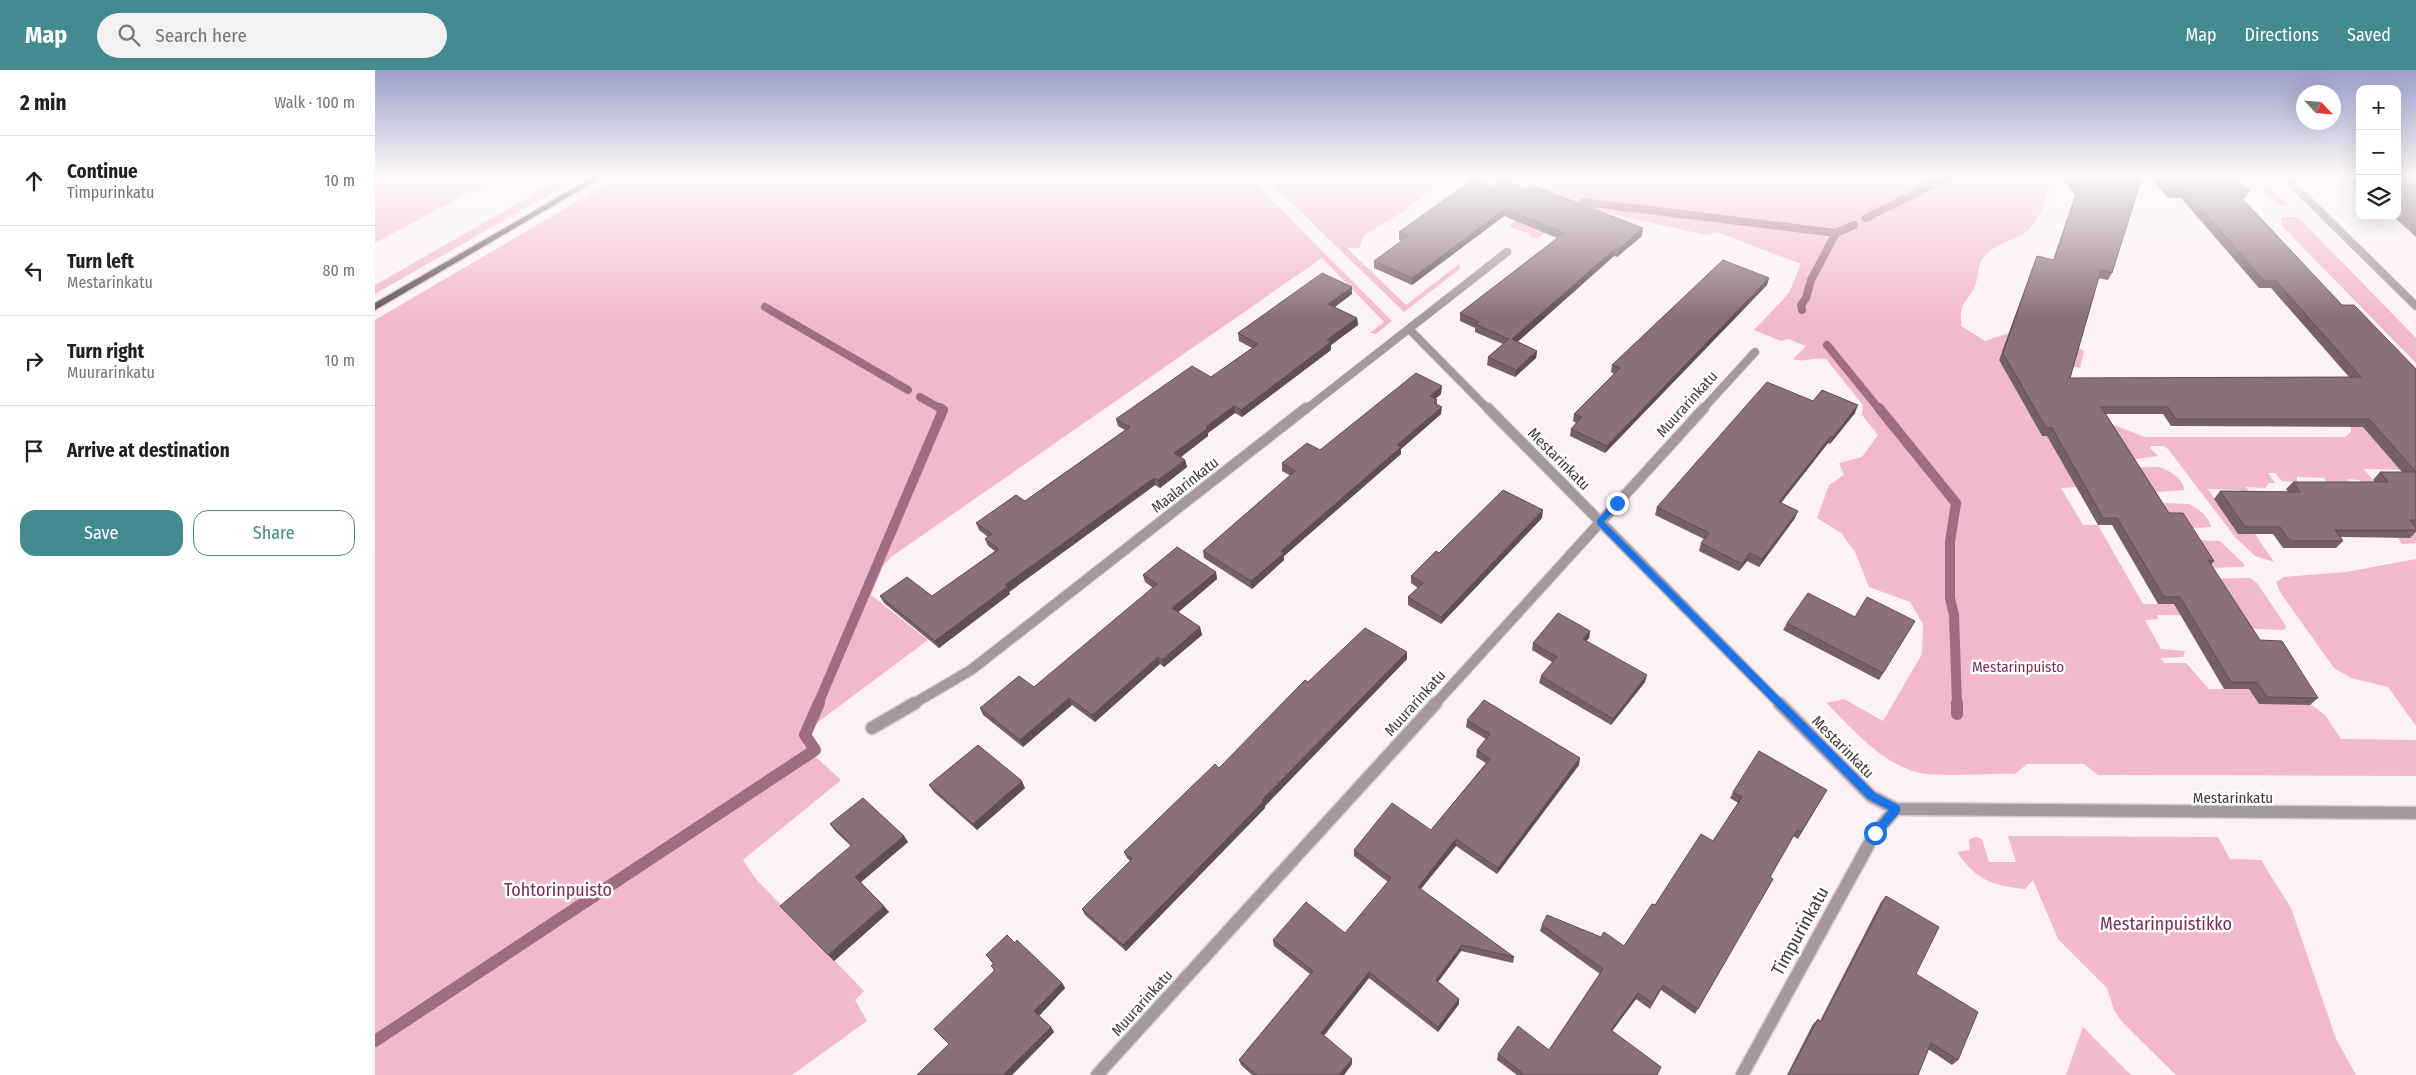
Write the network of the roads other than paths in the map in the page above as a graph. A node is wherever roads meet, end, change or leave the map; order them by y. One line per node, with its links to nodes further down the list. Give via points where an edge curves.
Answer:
1 (516, 224): 5 (main road)
2 (2333, 224): 4 (street)
3 (1507, 252): 6 (street, Maalarinkatu)
4 (2416, 306)
5 (375, 307)
6 (1409, 329): 8 (street, Mestarinkatu); 9 (street, Maalarinkatu, via 971,670)
7 (1755, 352): 8 (street, Muurarinkatu)
8 (1600, 522): 10 (street, Mestarinkatu, via 1871,796); 12 (street, Muurarinkatu)
9 (872, 728)
10 (1896, 809): 11 (street, Mestarinkatu); 13 (street, Timpurinkatu, via 1875,833)
11 (2416, 814)
12 (1097, 1075)
13 (1742, 1075)

